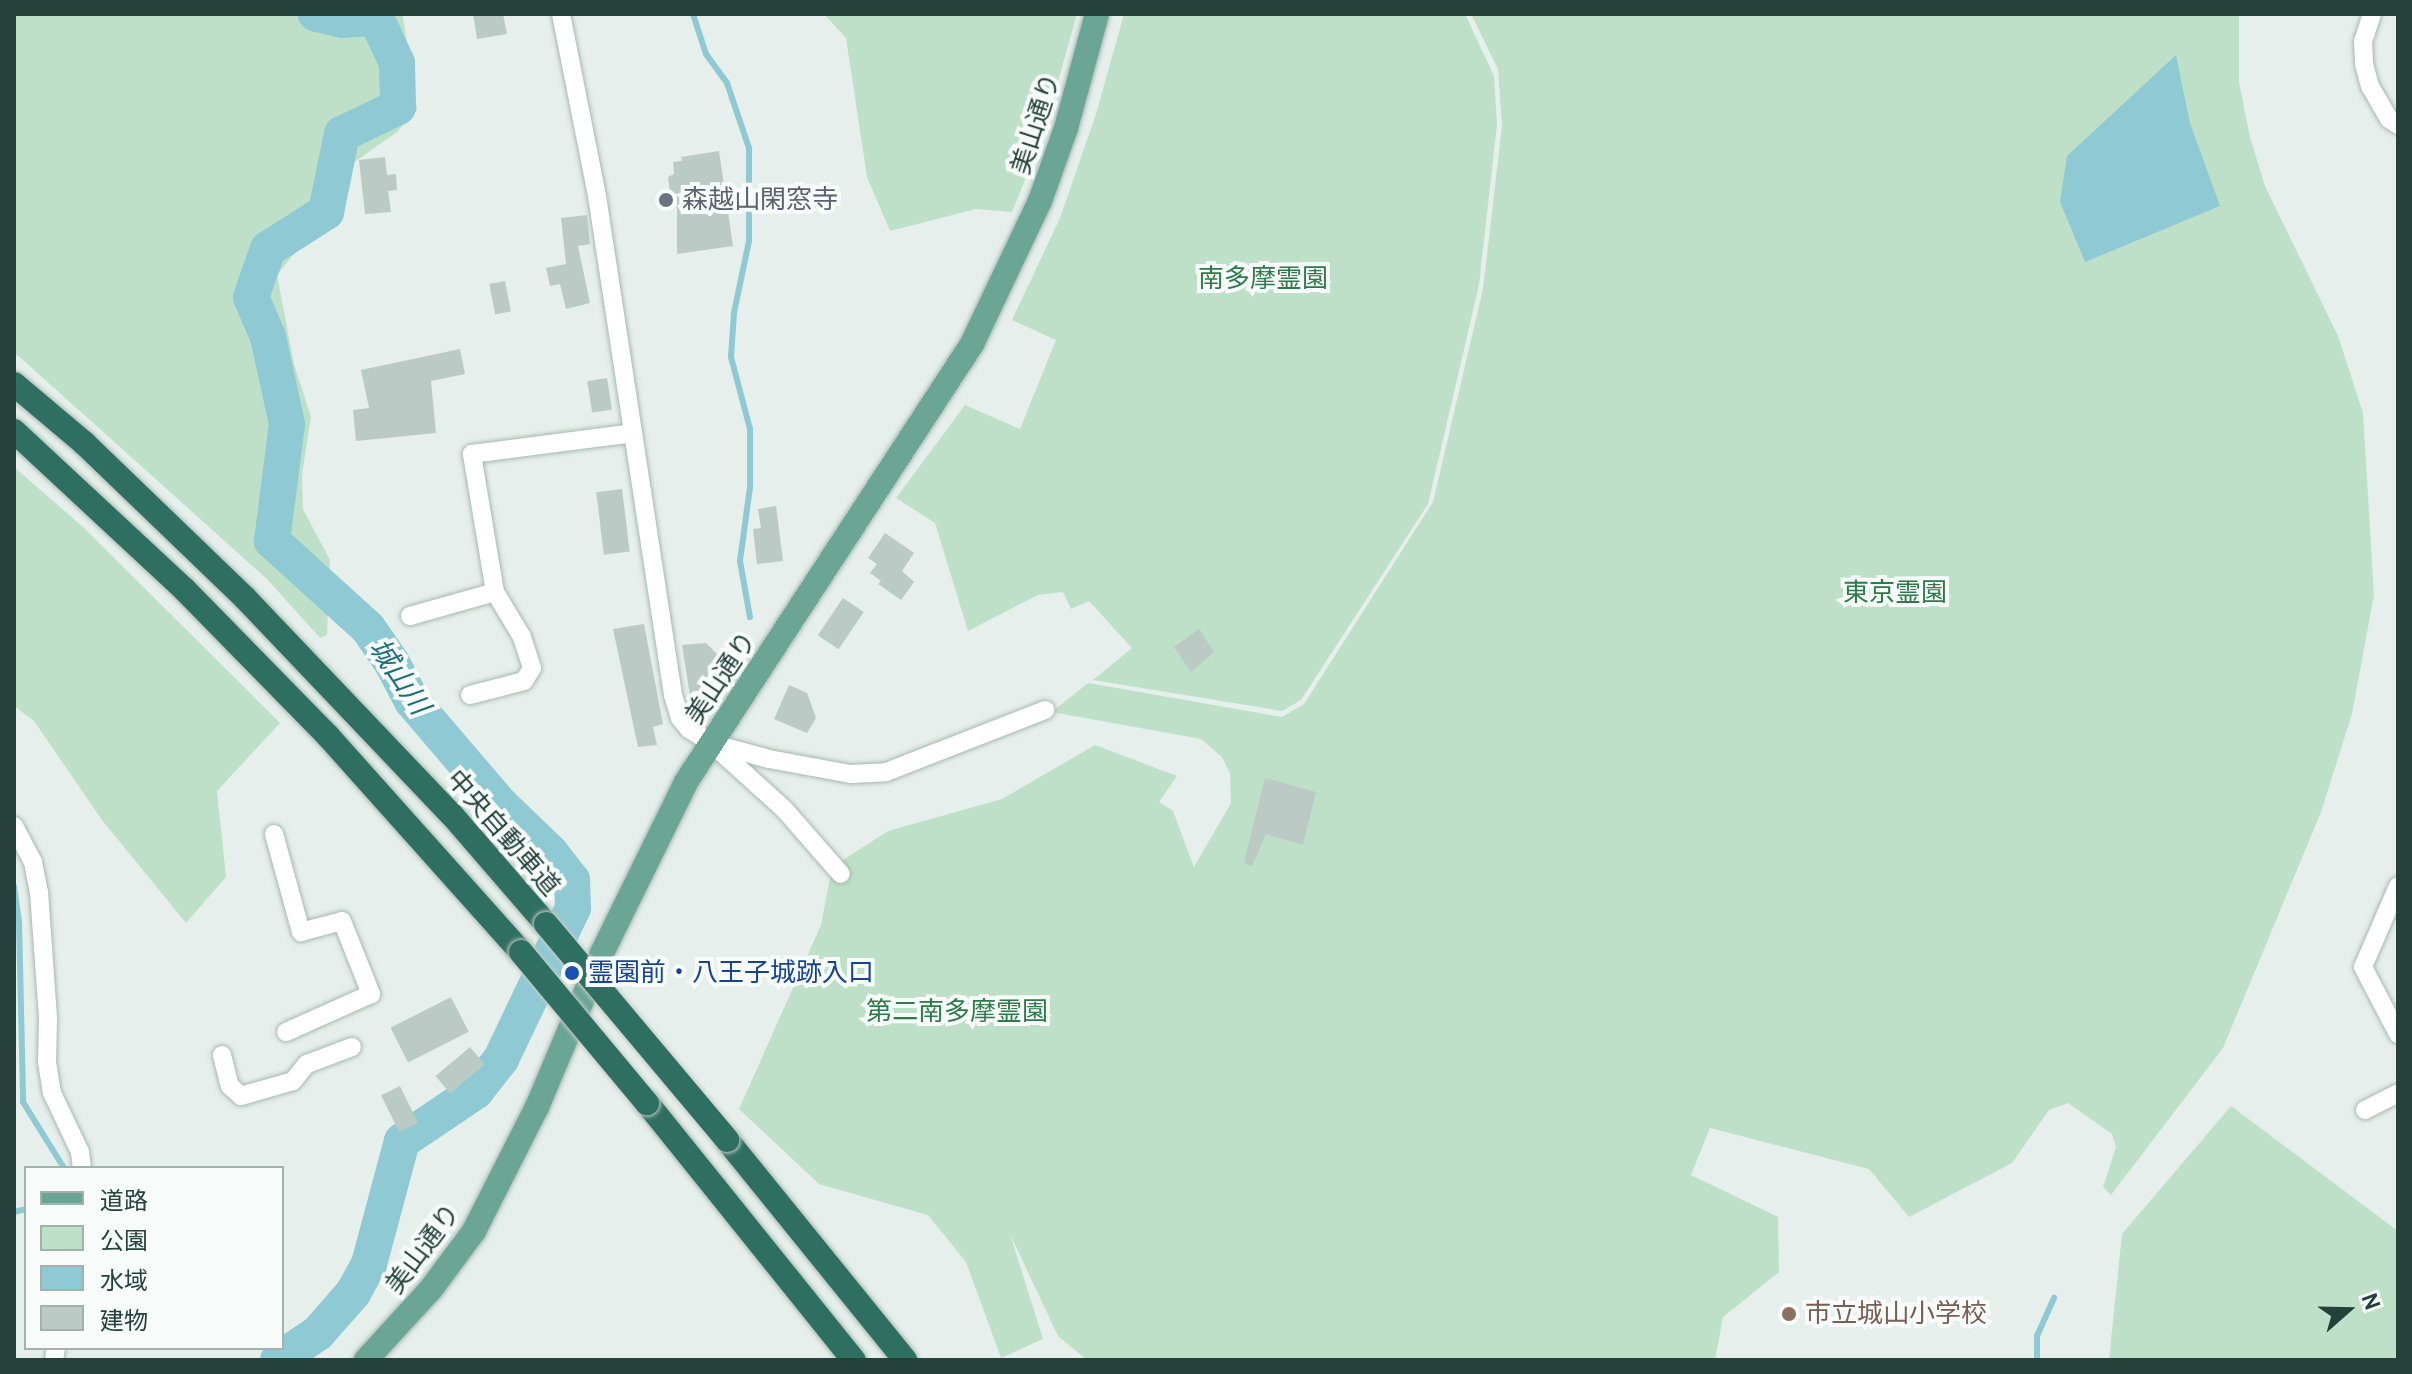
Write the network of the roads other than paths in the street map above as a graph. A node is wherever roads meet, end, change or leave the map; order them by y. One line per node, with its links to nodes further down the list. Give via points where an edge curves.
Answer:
1 (561, 14): 7 (street, via 597,196)
2 (1097, 14): 12 (main road, 美山通り, via 1040,201 972,344)
3 (2372, 14): 4 (street, via 2363,42 2364,64 2370,86)
4 (2398, 125)
5 (14, 384): 26 (highway, 中央自動車道, bridge, via 84,443 245,598 452,815)
6 (14, 431): 25 (highway, bridge, via 184,589 328,736 521,952)
7 (633, 433): 8 (street, via 472,454); 12 (street, via 673,695 680,718)
8 (495, 592): 9 (street); 10 (street, via 522,637 532,668 524,681)
9 (410, 616)
10 (470, 695)
11 (1045, 710): 12 (street, via 886,772 851,774)
12 (711, 743): 15 (street, via 794,818); 24 (main road, 美山通り, via 650,849 491,1200 431,1289)
13 (14, 826): 23 (street, via 33,862 39,892 52,1093)
14 (274, 834): 17 (street, via 301,932 342,921 371,994)
15 (841, 874)
16 (2398, 886): 18 (street, via 2363,967)
17 (286, 1032)
18 (2398, 1034)
19 (352, 1047): 20 (street, via 307,1064 293,1081 241,1096 230,1086)
20 (222, 1055)
21 (2398, 1093): 22 (street)
22 (2365, 1110)
23 (82, 1166)
24 (366, 1360)
25 (854, 1360)
26 (905, 1360)

